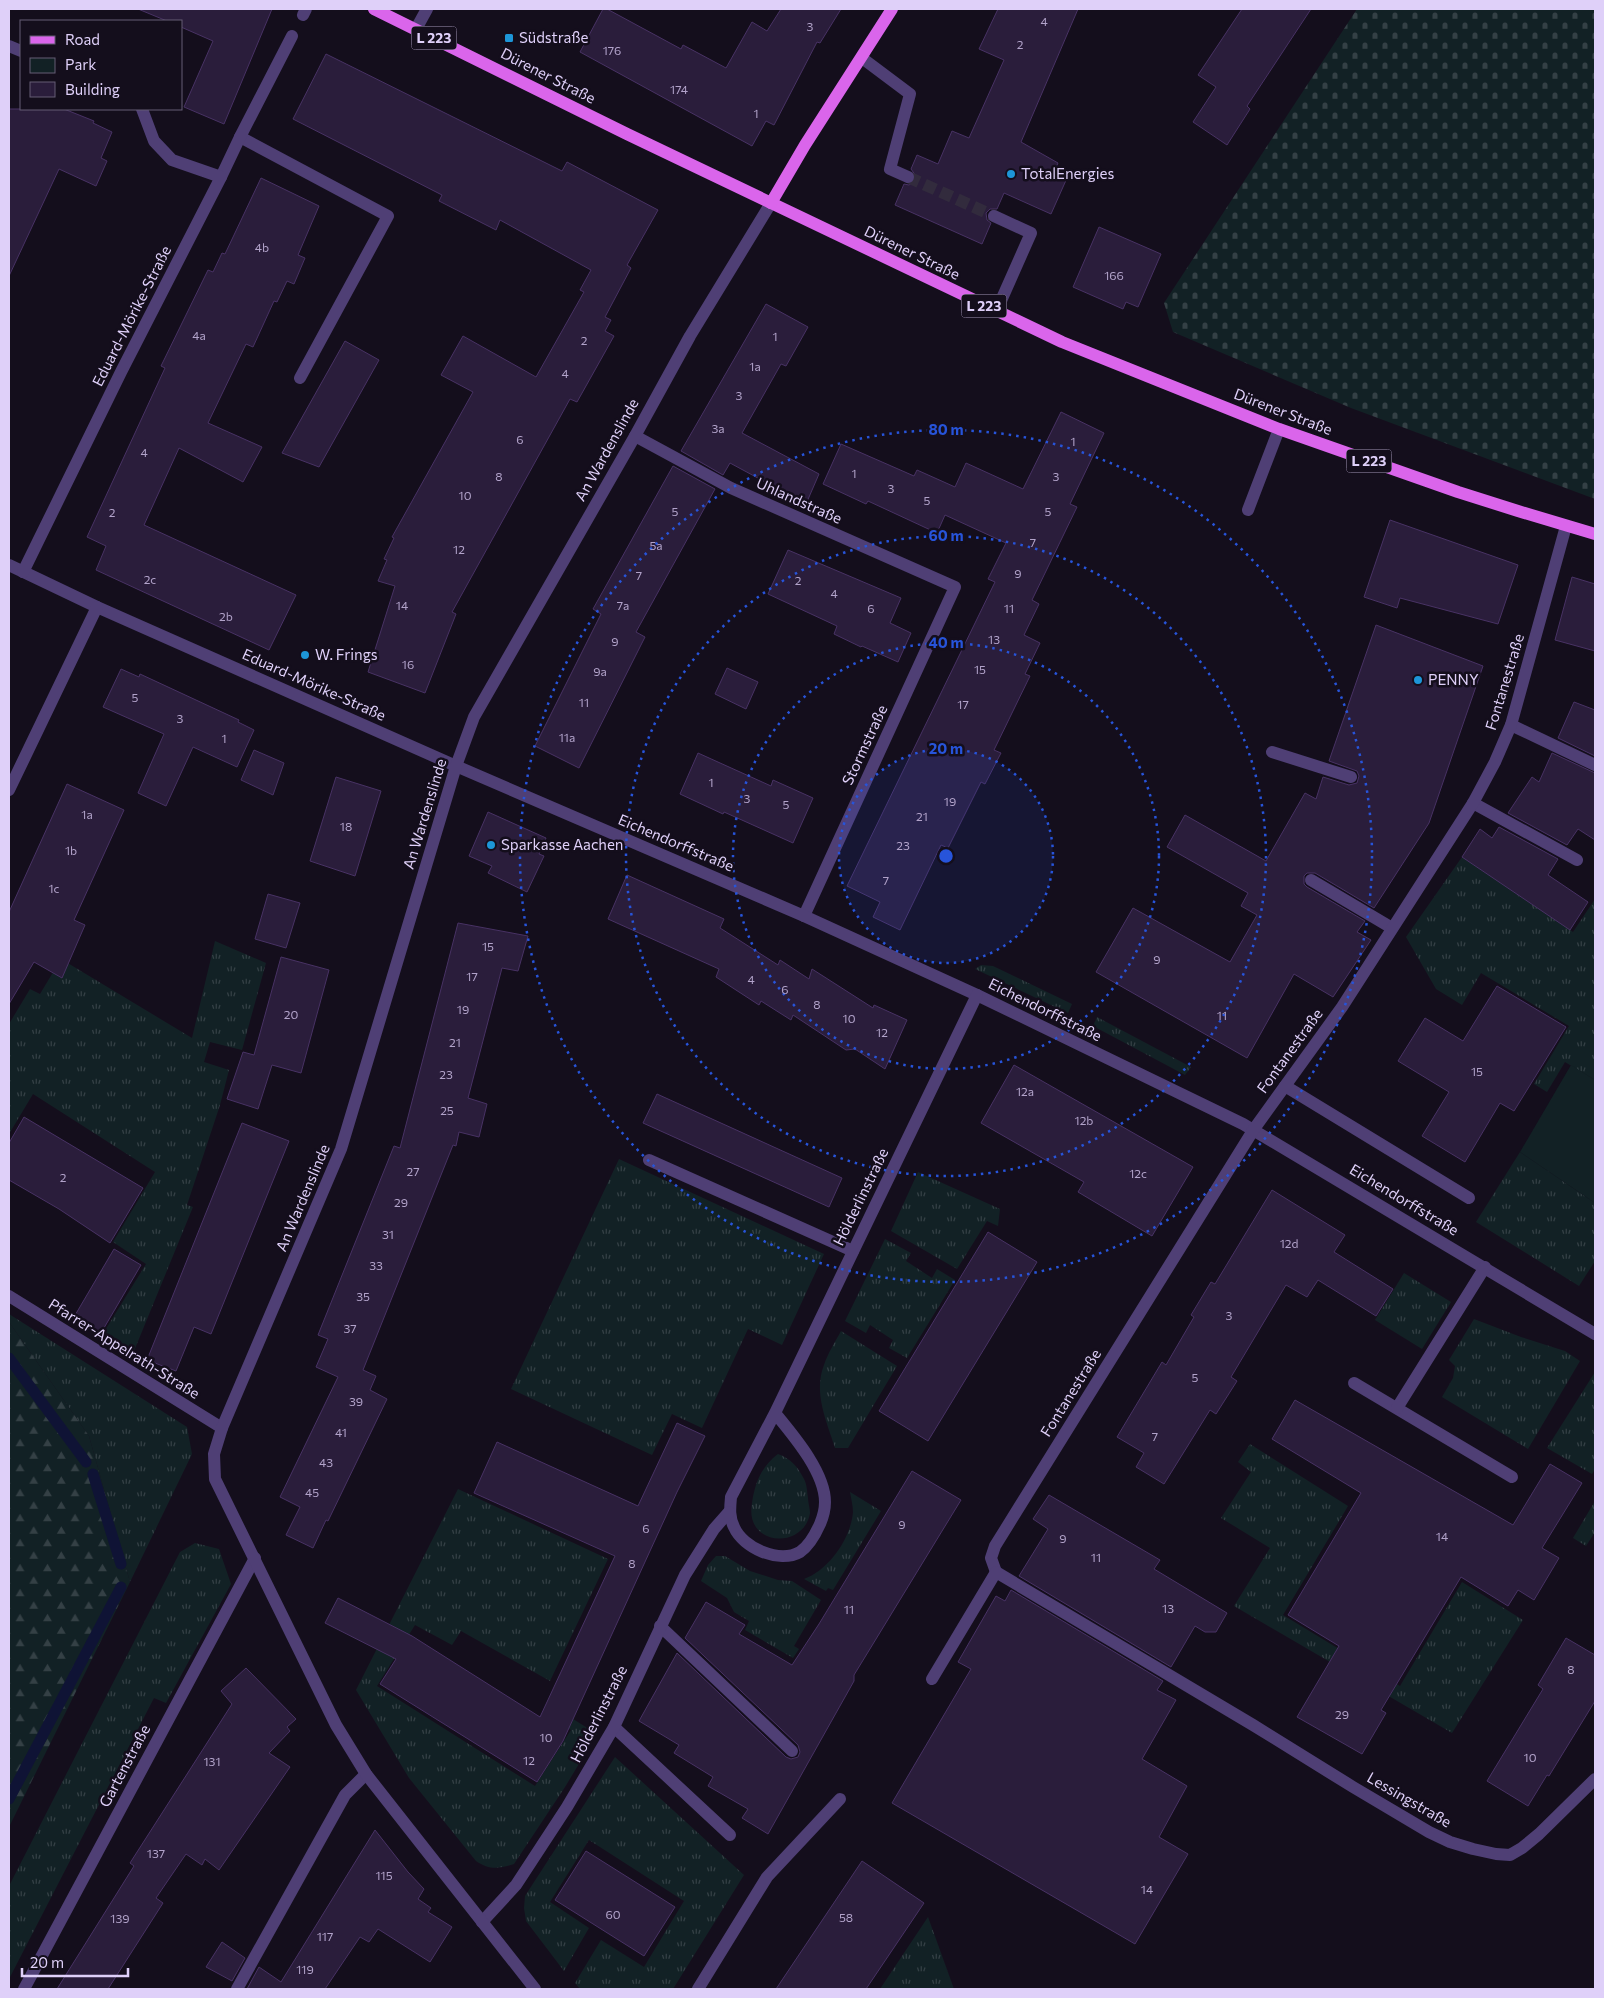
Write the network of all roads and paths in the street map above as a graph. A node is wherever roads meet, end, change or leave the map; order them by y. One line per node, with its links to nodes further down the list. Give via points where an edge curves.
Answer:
1 (374, 9): 4 (main road, Dürener Straße / L 223)
2 (428, 9): 4 (street)
3 (892, 9): 6 (main road)
4 (416, 29): 11 (main road, Dürener Straße / L 223)
5 (292, 36): 8 (street)
6 (862, 58): 10 (street, via 910,94 890,169); 11 (main road)
7 (142, 110): 9 (street, via 154,141 172,160)
8 (240, 136): 9 (street); 14 (street, via 388,216)
9 (221, 177): 21 (street, Eduard-Mörike-Straße)
10 (908, 177)
11 (771, 203): 13 (main road, Dürener Straße / L 223); 16 (street, An Wardenslinde, via 690,336)
12 (994, 216): 13 (street, via 1031,233)
13 (996, 312): 15 (main road, Dürener Straße / L 223, via 1062,342)
14 (300, 378)
15 (1279, 429): 17 (street); 18 (main road, Dürener Straße / L 223)
16 (635, 436): 22 (street, Uhlandstraße, via 731,488); 27 (street, An Wardenslinde, via 474,717)
17 (1248, 510)
18 (1566, 526): 19 (main road, Dürener Straße / L 223); 24 (street, Fontanestraße)
19 (1595, 534)
20 (9, 565): 21 (street, Eduard-Mörike-Straße)
21 (22, 572): 23 (street, Eduard-Mörike-Straße)
22 (955, 587): 33 (street, Stormstraße)
23 (97, 607): 27 (street, Eduard-Mörike-Straße); 29 (street)
24 (1511, 725): 26 (street); 30 (street, Fontanestraße)
25 (1272, 752): 28 (street)
26 (1595, 765)
27 (456, 766): 33 (street, Eichendorffstraße); 47 (street, An Wardenslinde, via 342,1149)
28 (1352, 777)
29 (9, 790)
30 (1473, 803): 31 (street); 34 (street, Fontanestraße)
31 (1577, 860)
32 (1311, 880): 34 (street)
33 (804, 916): 35 (street, Eichendorffstraße)
34 (1392, 928): 36 (street, Fontanestraße, via 1342,1007)
35 (977, 995): 37 (street, Eichendorffstraße); 40 (street, Hölderlinstraße)
36 (1285, 1086): 37 (street, Fontanestraße); 39 (street)
37 (1254, 1130): 41 (street, Eichendorffstraße); 51 (street, Fontanestraße, via 996,1546 992,1558)
38 (649, 1160): 40 (street)
39 (1469, 1198)
40 (853, 1251): 46 (street, Hölderlinstraße)
41 (1484, 1267): 43 (street, Eichendorffstraße); 45 (street)
42 (9, 1296): 47 (street, Pfarrer-Appelrath-Straße)
43 (1595, 1334)
44 (1354, 1383): 45 (street)
45 (1397, 1408): 48 (street)
46 (775, 1413): 49 (street, Hölderlinstraße, via 731,1497); 49 (street, via 803,1447 822,1487 825,1501 817,1530 800,1552 769,1553 745,1542 734,1528)
47 (222, 1428): 50 (street, An Wardenslinde, via 214,1454 215,1479)
48 (1512, 1477)
49 (729, 1512): 52 (street, Hölderlinstraße, via 714,1529 685,1575)
50 (255, 1558): 56 (street, via 336,1725); 61 (street, Gartenstraße)
51 (996, 1572): 53 (street); 57 (street, Lessingstraße, via 1450,1842 1496,1854 1510,1854 1522,1848)
52 (660, 1626): 54 (street, Hölderlinstraße); 55 (street)
53 (932, 1680)
54 (614, 1727): 59 (street); 60 (street, Hölderlinstraße, via 516,1886)
55 (792, 1750)
56 (366, 1774): 60 (street); 62 (street, via 345,1795)
57 (1595, 1779)
58 (840, 1799): 64 (street, via 768,1877)
59 (730, 1836)
60 (482, 1922): 63 (street)
61 (24, 1989)
62 (237, 1989)
63 (535, 1989)
64 (698, 1989)

